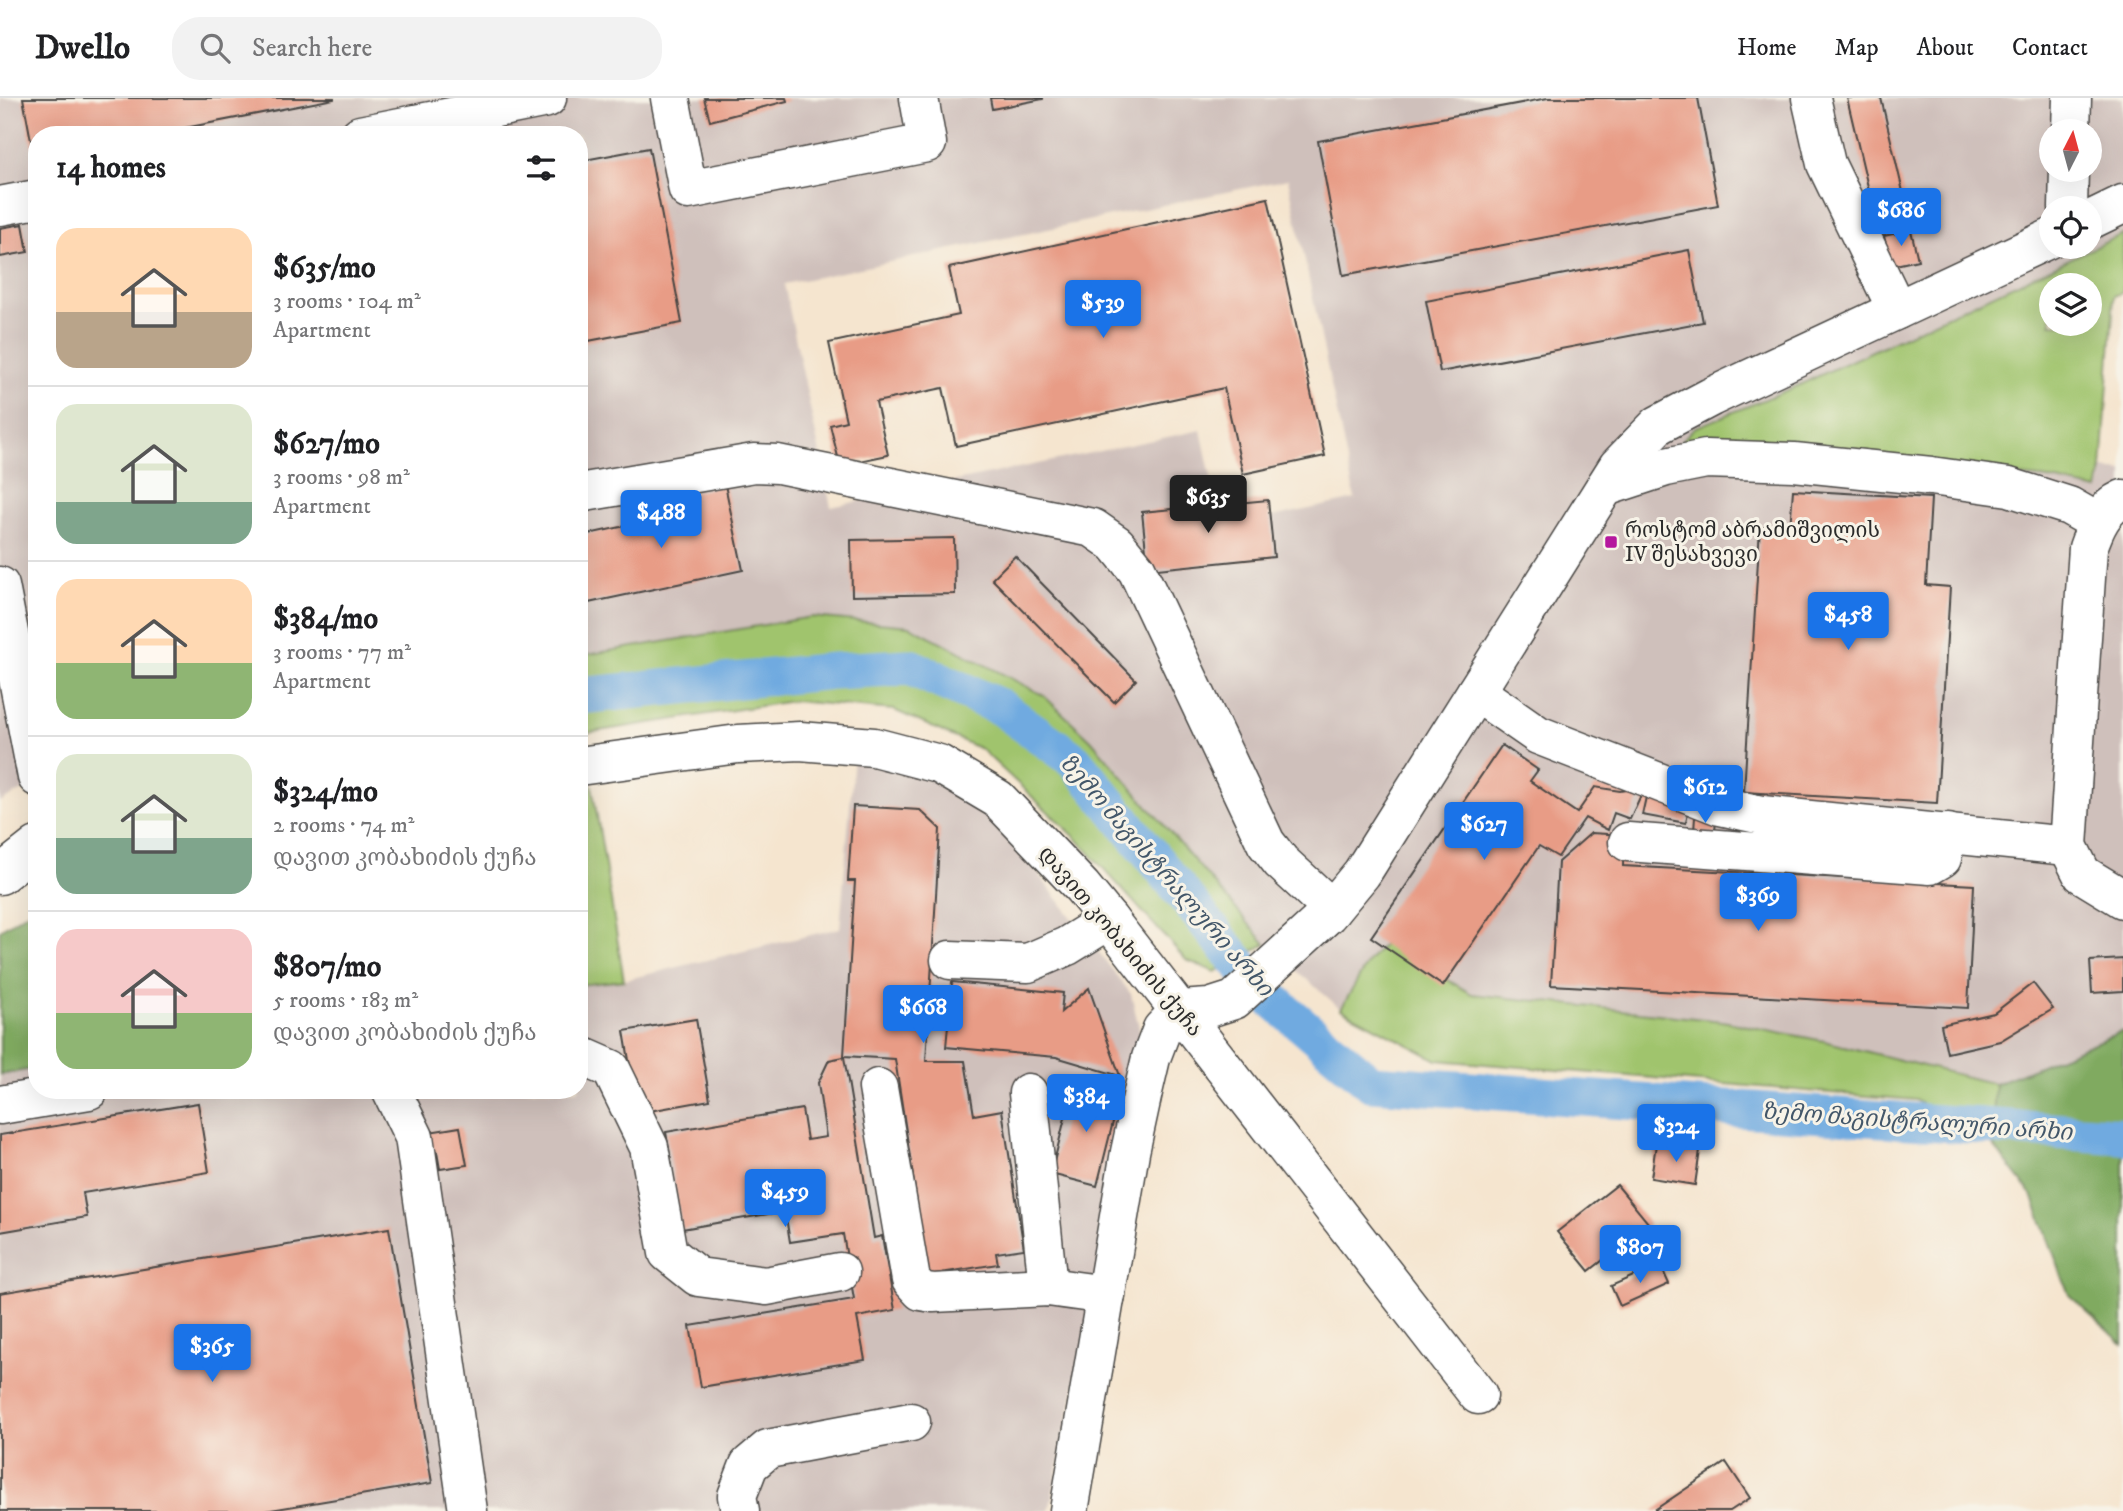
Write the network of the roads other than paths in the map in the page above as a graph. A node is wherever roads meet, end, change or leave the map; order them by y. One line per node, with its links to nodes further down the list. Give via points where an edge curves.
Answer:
1 (547, 98): 7 (street)
2 (670, 98): 3 (street, via 688,190 928,142)
3 (919, 98)
4 (1811, 98): 13 (street, via 1826,164)
5 (2072, 98): 6 (street)
6 (2071, 119)
7 (405, 126)
8 (28, 201): 10 (street)
9 (2123, 204): 11 (street)
10 (0, 206)
11 (2102, 214)
12 (2039, 244): 13 (street)
13 (1897, 310): 14 (street, via 1658,425 1618,466)
14 (1605, 487): 16 (street, via 1706,459 1794,462 2009,487 2069,506); 18 (street)
15 (588, 491): 27 (street, via 754,463 778,464 1093,528 1116,544 1137,570 1266,843 1280,862)
16 (2110, 511): 23 (street, via 2088,548)
17 (1, 595): 19 (street)
18 (1476, 692): 21 (street, via 1538,735 1720,806 1762,815); 27 (street, via 1363,873)
19 (28, 696)
20 (588, 765): 28 (street, დავით კობახიძის ქუჩა, via 738,744 800,741 874,747 939,764 998,799)
21 (1948, 833): 22 (street, via 1942,858 1930,865); 23 (street)
22 (1628, 842)
23 (2068, 846): 26 (street, via 2082,874)
24 (28, 853): 25 (street)
25 (0, 875)
26 (2123, 899)
27 (1332, 909): 30 (street, via 1234,1000 1209,1009)
28 (1109, 920): 29 (street, via 1028,963); 30 (street, დავით კობახიძის ქუჩა)
29 (950, 960)
30 (1180, 1010): 39 (street, via 1162,1029 1151,1058); 40 (street, დავით კობახიძის ქუჩა)
31 (588, 1059): 37 (street, via 611,1069 649,1147 668,1253 698,1277 766,1286)
32 (878, 1088): 38 (street, via 911,1280 921,1291 933,1293)
33 (1028, 1093): 38 (street)
34 (36, 1099): 36 (street)
35 (395, 1099): 42 (street, via 414,1137)
36 (0, 1105)
37 (839, 1272)
38 (1048, 1287): 39 (street)
39 (1106, 1295): 44 (street)
40 (1478, 1395)
41 (911, 1422): 43 (street, via 768,1450 749,1465 737,1496)
42 (468, 1511)
43 (740, 1511)
44 (1069, 1511)

